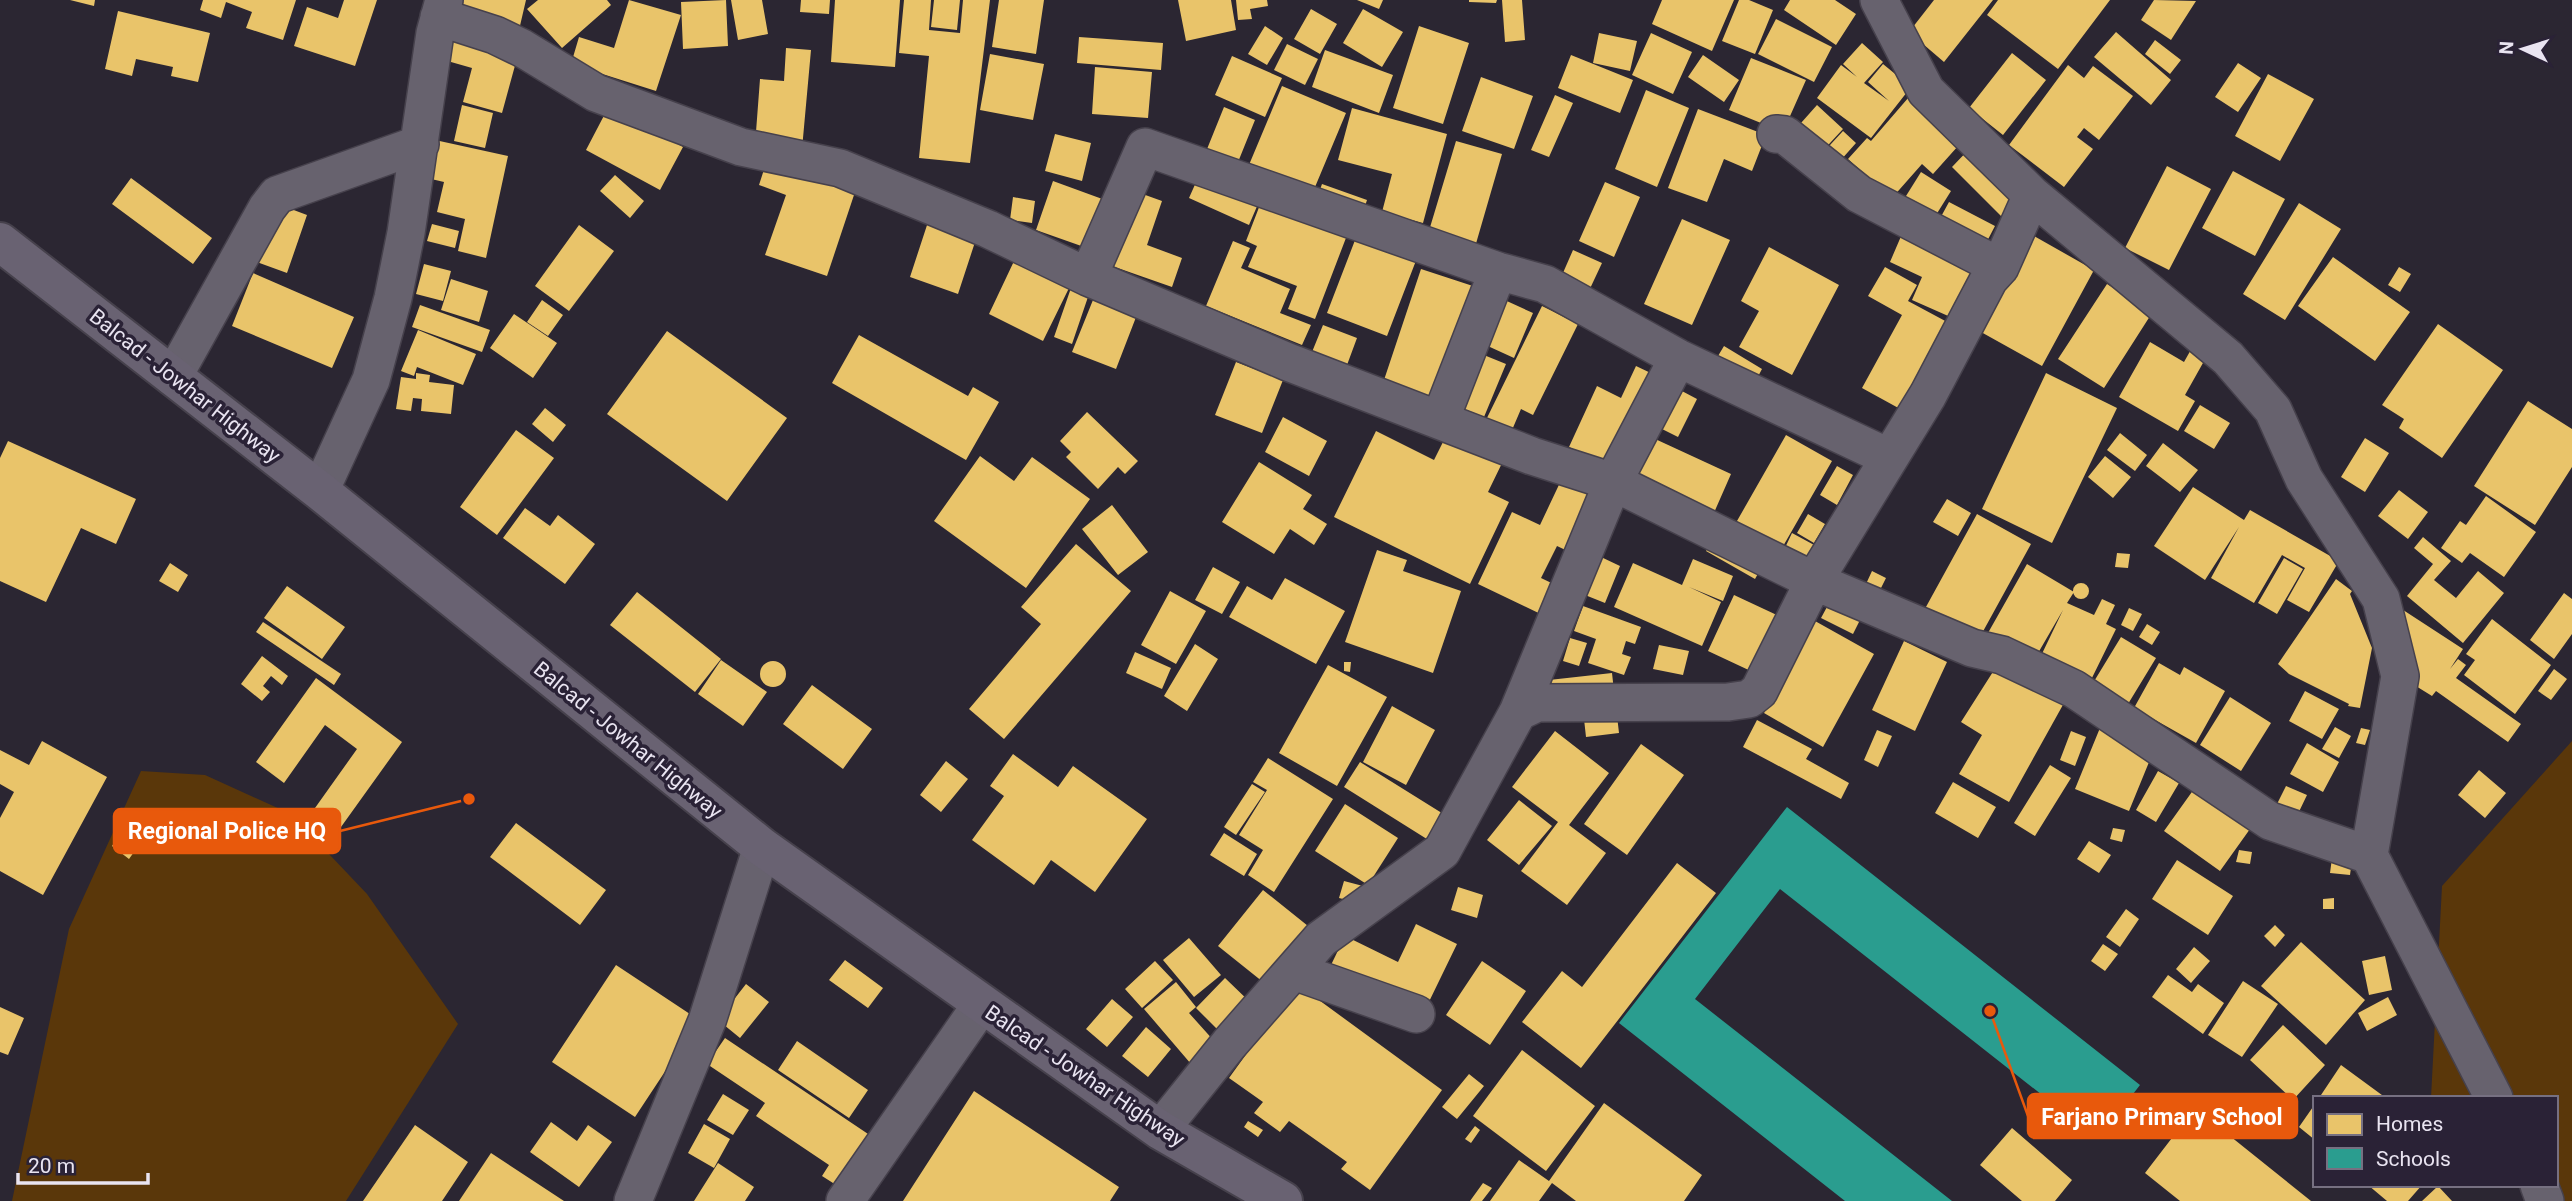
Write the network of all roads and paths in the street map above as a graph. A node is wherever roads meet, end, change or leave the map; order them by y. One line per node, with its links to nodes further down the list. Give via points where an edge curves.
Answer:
1 (1879, 0): 5 (street, via 1926,91)
2 (442, 8): 4 (street); 9 (street, via 522,48 596,93 741,147 840,168 988,229)
3 (1776, 134): 7 (street, via 1784,135 1859,194)
4 (421, 144): 11 (street, via 277,195); 15 (street, via 393,299 371,380)
5 (2032, 195): 7 (street); 19 (street, via 2228,358 2255,389 2273,410 2304,479 2381,599 2400,676)
6 (0, 242): 11 (main road, Balcad - Jowhar Highway)
7 (2000, 267): 13 (street)
8 (1498, 271): 9 (street, via 1145,146); 10 (street, via 1545,284); 12 (street)
9 (1088, 277): 12 (street)
10 (1678, 358): 13 (street); 14 (street)
11 (173, 377): 15 (main road, Balcad - Jowhar Highway)
12 (1440, 420): 14 (street)
13 (1888, 457): 16 (street)
14 (1613, 482): 16 (street); 17 (street)
15 (320, 491): 18 (main road, Balcad - Jowhar Highway)
16 (1814, 581): 17 (street, via 1759,691 1749,699 1537,704); 19 (street, via 1972,648 2002,655 2074,690 2270,821)
17 (1518, 712): 20 (street, via 1442,851 1321,939)
18 (762, 847): 21 (main road, Balcad - Jowhar Highway); 25 (street, via 707,1021)
19 (2369, 855): 23 (street)
20 (1294, 971): 22 (street); 24 (street)
21 (981, 1005): 24 (main road, Balcad - Jowhar Highway); 26 (street)
22 (1416, 1014)
23 (2493, 1096)
24 (1160, 1130): 27 (main road, Balcad - Jowhar Highway)
25 (633, 1201)
26 (845, 1201)
27 (1283, 1201)

